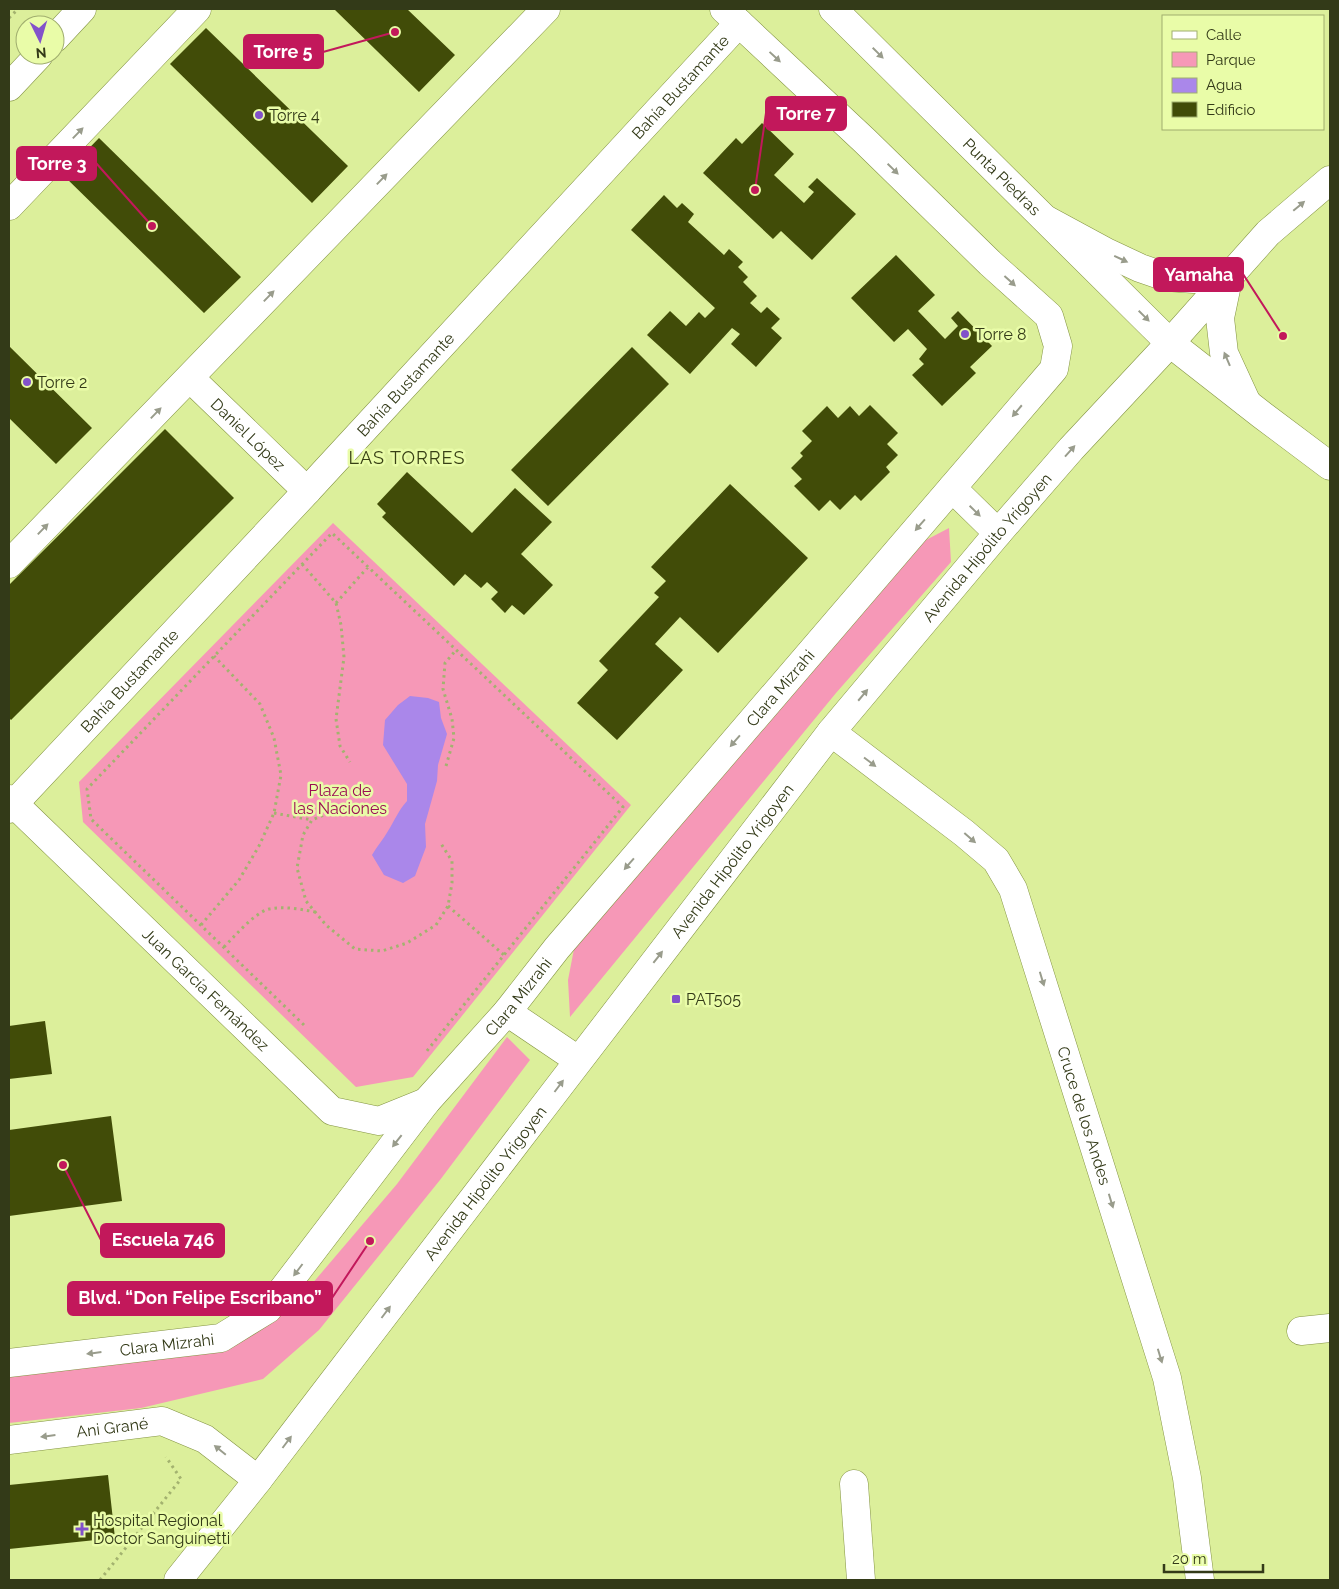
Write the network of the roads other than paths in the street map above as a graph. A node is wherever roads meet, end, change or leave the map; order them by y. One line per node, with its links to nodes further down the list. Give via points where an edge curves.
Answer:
1 (82, 9): 6 (main road)
2 (197, 9): 10 (main road, one-way to 2)
3 (546, 9): 14 (main road, one-way to 3)
4 (833, 9): 11 (main road, Punta Piedras, one-way to 11)
5 (732, 16): 17 (main road, Clara Mizrahi, one-way to 17, via 1048,316 1058,346 1054,369); 18 (main road, Bahía Bustamante)
6 (65, 27)
7 (30, 65): 8 (main road)
8 (9, 87)
9 (1330, 180): 12 (main road, Avenida Hipólito Yrigoyen, one-way to 9, via 1268,232)
10 (9, 206)
11 (1047, 220): 12 (main road, one-way to 12, via 1108,253 1166,277 1194,279); 13 (main road, Punta Piedras, one-way to 13)
12 (1229, 274): 13 (main road, Avenida Hipólito Yrigoyen); 15 (main road, one-way to 12, via 1224,353 1220,318)
13 (1170, 343): 15 (main road, Punta Piedras); 19 (main road, Avenida Hipólito Yrigoyen, one-way to 13)
14 (190, 378): 18 (main road, Daniel López); 20 (main road, one-way to 14)
15 (1247, 403): 16 (main road, Punta Piedras)
16 (1330, 466)
17 (952, 488): 19 (main road, one-way to 19); 23 (main road, Clara Mizrahi, one-way to 23, via 558,948)
18 (307, 491): 22 (main road, Bahía Bustamante)
19 (998, 533): 21 (main road, Avenida Hipólito Yrigoyen, one-way to 19)
20 (9, 564)
21 (832, 732): 24 (main road, Avenida Hipólito Yrigoyen, one-way to 21); 34 (main road, Cruce de los Andes, one-way to 34, via 996,860 1013,889 1167,1378 1187,1478)
22 (10, 804): 25 (main road, Juan García Fernández, via 332,1112 379,1121)
23 (507, 1012): 24 (main road); 25 (main road, Clara Mizrahi)
24 (578, 1060): 30 (main road, Avenida Hipólito Yrigoyen, one-way to 24)
25 (426, 1102): 28 (main road, Clara Mizrahi, one-way to 28, via 268,1309 248,1322 221,1338)
26 (1330, 1328): 27 (main road)
27 (1301, 1331)
28 (9, 1363)
29 (9, 1440): 30 (main road, Ani Grané, one-way to 29, via 205,1439 162,1421)
30 (258, 1480): 32 (main road, Avenida Hipólito Yrigoyen)
31 (854, 1484): 33 (main road)
32 (178, 1580)
33 (861, 1580)
34 (1200, 1580)

